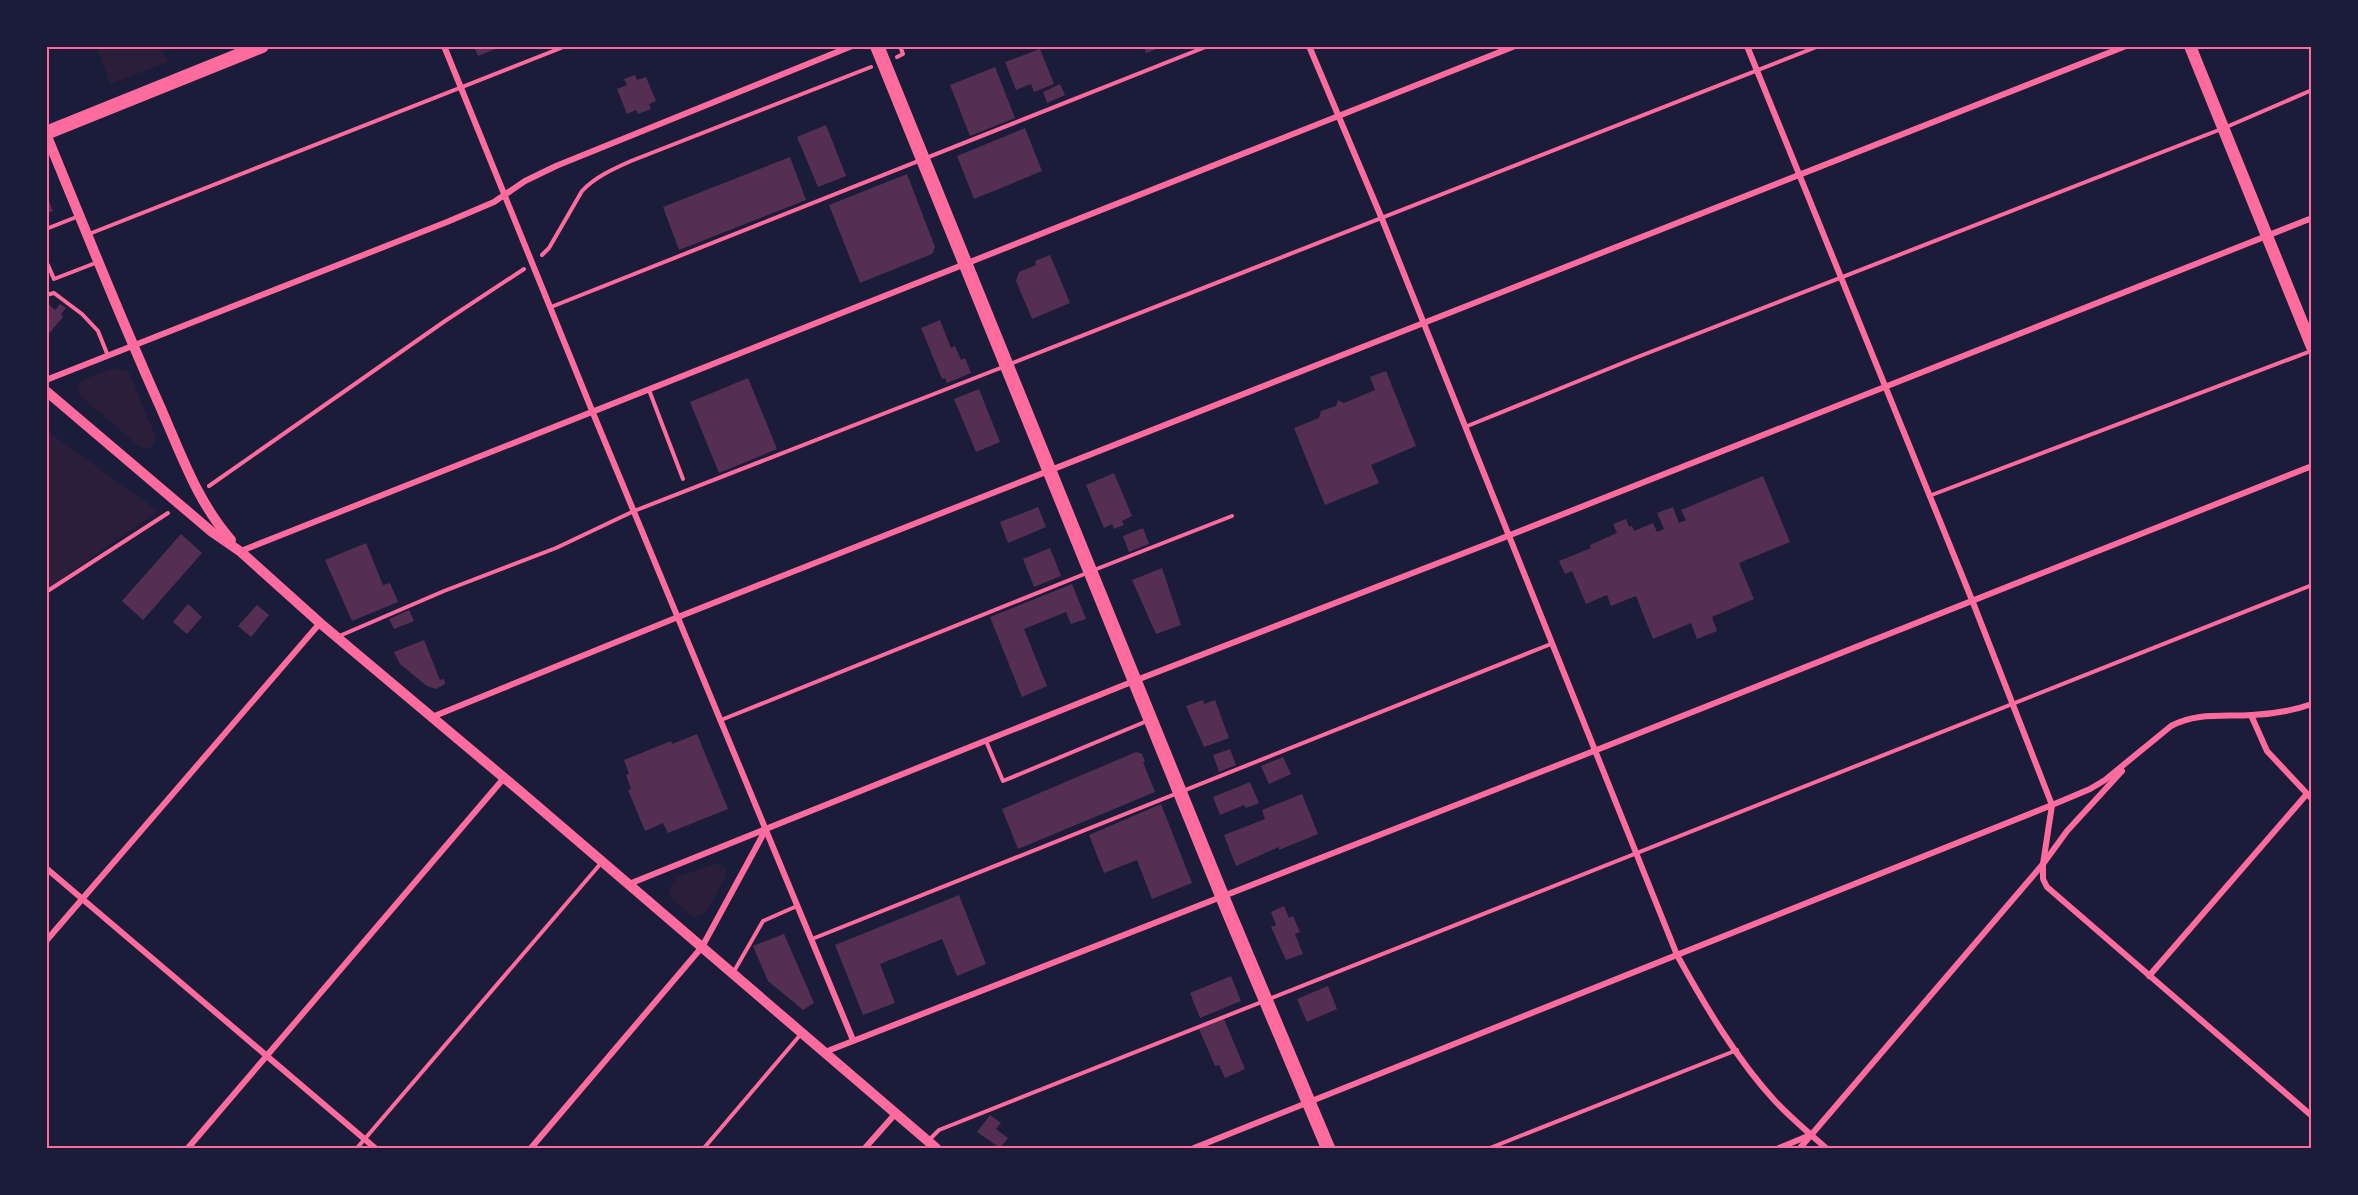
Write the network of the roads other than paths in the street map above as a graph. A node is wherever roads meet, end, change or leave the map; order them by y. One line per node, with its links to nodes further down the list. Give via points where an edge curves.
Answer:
1 (262, 46): 18 (main road)
2 (444, 46): 14 (street)
3 (566, 46): 14 (lane)
4 (852, 46): 21 (street, via 556,166)
5 (877, 46): 19 (main road)
6 (1208, 46): 19 (lane)
7 (1309, 46): 16 (street)
8 (1515, 46): 16 (street)
9 (1747, 46): 13 (street)
10 (1819, 46): 13 (lane)
11 (2126, 46): 20 (street)
12 (2190, 46): 17 (main road)
13 (1757, 72): 20 (street); 24 (lane)
14 (461, 87): 21 (street); 26 (lane)
15 (2312, 90): 17 (lane)
16 (1338, 116): 24 (street); 29 (street)
17 (2224, 128): 27 (main road); 31 (lane)
18 (46, 133): 22 (street)
19 (923, 161): 29 (main road); 33 (lane)
20 (1798, 175): 31 (street); 34 (street)
21 (506, 195): 33 (street); 35 (street)
22 (80, 216): 25 (lane); 26 (street)
23 (2312, 218): 27 (street)
24 (1382, 219): 34 (street); 38 (lane)
25 (46, 229)
26 (87, 235): 28 (street)
27 (2268, 235): 36 (main road); 40 (street)
28 (98, 262): 30 (lane, via 54,279); 35 (street)
29 (964, 263): 38 (main road); 41 (street)
30 (46, 266)
31 (1840, 278): 40 (street); 44 (lane)
32 (46, 295): 37 (lane, via 54,293 82,314 98,331)
33 (551, 307): 43 (street)
34 (1423, 324): 44 (street); 46 (street)
35 (133, 346): 37 (street); 52 (street, via 198,493 213,520)
36 (2312, 349): 48 (lane)
37 (108, 356): 39 (street)
38 (1006, 365): 46 (main road); 49 (lane)
39 (46, 380)
40 (1884, 387): 48 (street); 51 (street)
41 (649, 390): 43 (street); 47 (lane)
42 (46, 391): 52 (street, via 212,532)
43 (593, 412): 49 (street); 52 (street)
44 (1464, 427): 51 (street)
45 (2312, 466): 55 (street)
46 (1050, 471): 53 (main road); 56 (street)
47 (683, 479)
48 (1929, 496): 55 (street)
49 (634, 511): 56 (street); 58 (lane, via 556,548)
50 (1232, 516): 53 (lane)
51 (1509, 535): 59 (street); 60 (street)
52 (241, 552): 57 (street)
53 (1090, 572): 60 (main road); 65 (lane)
54 (2312, 585): 61 (lane)
55 (1972, 600): 61 (street); 68 (street)
56 (678, 617): 64 (street); 65 (street)
57 (320, 623): 58 (street); 81 (street)
58 (336, 637): 64 (street)
59 (1551, 644): 68 (street); 71 (lane)
60 (1134, 681): 66 (main road); 67 (street)
61 (2012, 703): 73 (street); 75 (lane)
62 (2312, 704): 63 (street, via 2282,713)
63 (2251, 715): 69 (street, via 2181,720); 72 (street, via 2267,751)
64 (432, 717): 70 (street)
65 (720, 720): 74 (street)
66 (1150, 720): 67 (lane, via 1003,781); 71 (main road)
67 (986, 741): 74 (street)
68 (1594, 751): 75 (street); 80 (street)
69 (2141, 752): 73 (street, via 2090,789); 77 (street, via 2088,807)
70 (504, 778): 76 (street); 94 (street)
71 (1180, 794): 80 (main road); 83 (lane)
72 (2309, 797): 88 (street)
73 (2052, 805): 77 (street); 86 (street)
74 (765, 831): 79 (street); 82 (street); 85 (street)
75 (1636, 853): 86 (street); 89 (lane)
76 (602, 862): 79 (street); 99 (lane)
77 (2043, 864): 88 (street, via 2043,879 2054,895); 98 (street)
78 (46, 868): 81 (street)
79 (629, 884): 85 (street)
80 (1222, 896): 89 (main road); 91 (street)
81 (83, 899): 84 (street); 94 (street)
82 (797, 906): 83 (street); 87 (lane, via 763,921)
83 (811, 939): 91 (street)
84 (46, 942)
85 (702, 947): 87 (street); 104 (street)
86 (1677, 955): 92 (street); 95 (street)
87 (733, 974): 90 (street)
88 (2149, 976): 97 (street)
89 (1264, 1000): 95 (main road); 100 (lane, via 939,1130)
90 (801, 1033): 93 (street); 105 (lane)
91 (853, 1040): 93 (street)
92 (1737, 1050): 98 (street, via 1776,1102); 109 (lane)
93 (824, 1053): 96 (street)
94 (267, 1056): 99 (street); 101 (street)
95 (1309, 1103): 107 (street); 108 (main road)
96 (896, 1113): 100 (street); 106 (street)
97 (2312, 1116)
98 (1811, 1135): 110 (street); 111 (street); 112 (street)
99 (364, 1140): 102 (lane); 103 (street)
100 (932, 1145)
101 (188, 1149)
102 (357, 1149)
103 (375, 1149)
104 (531, 1149)
105 (704, 1149)
106 (865, 1149)
107 (1194, 1149)
108 (1328, 1149)
109 (1490, 1149)
110 (1779, 1149)
111 (1800, 1149)
112 (1826, 1149)

